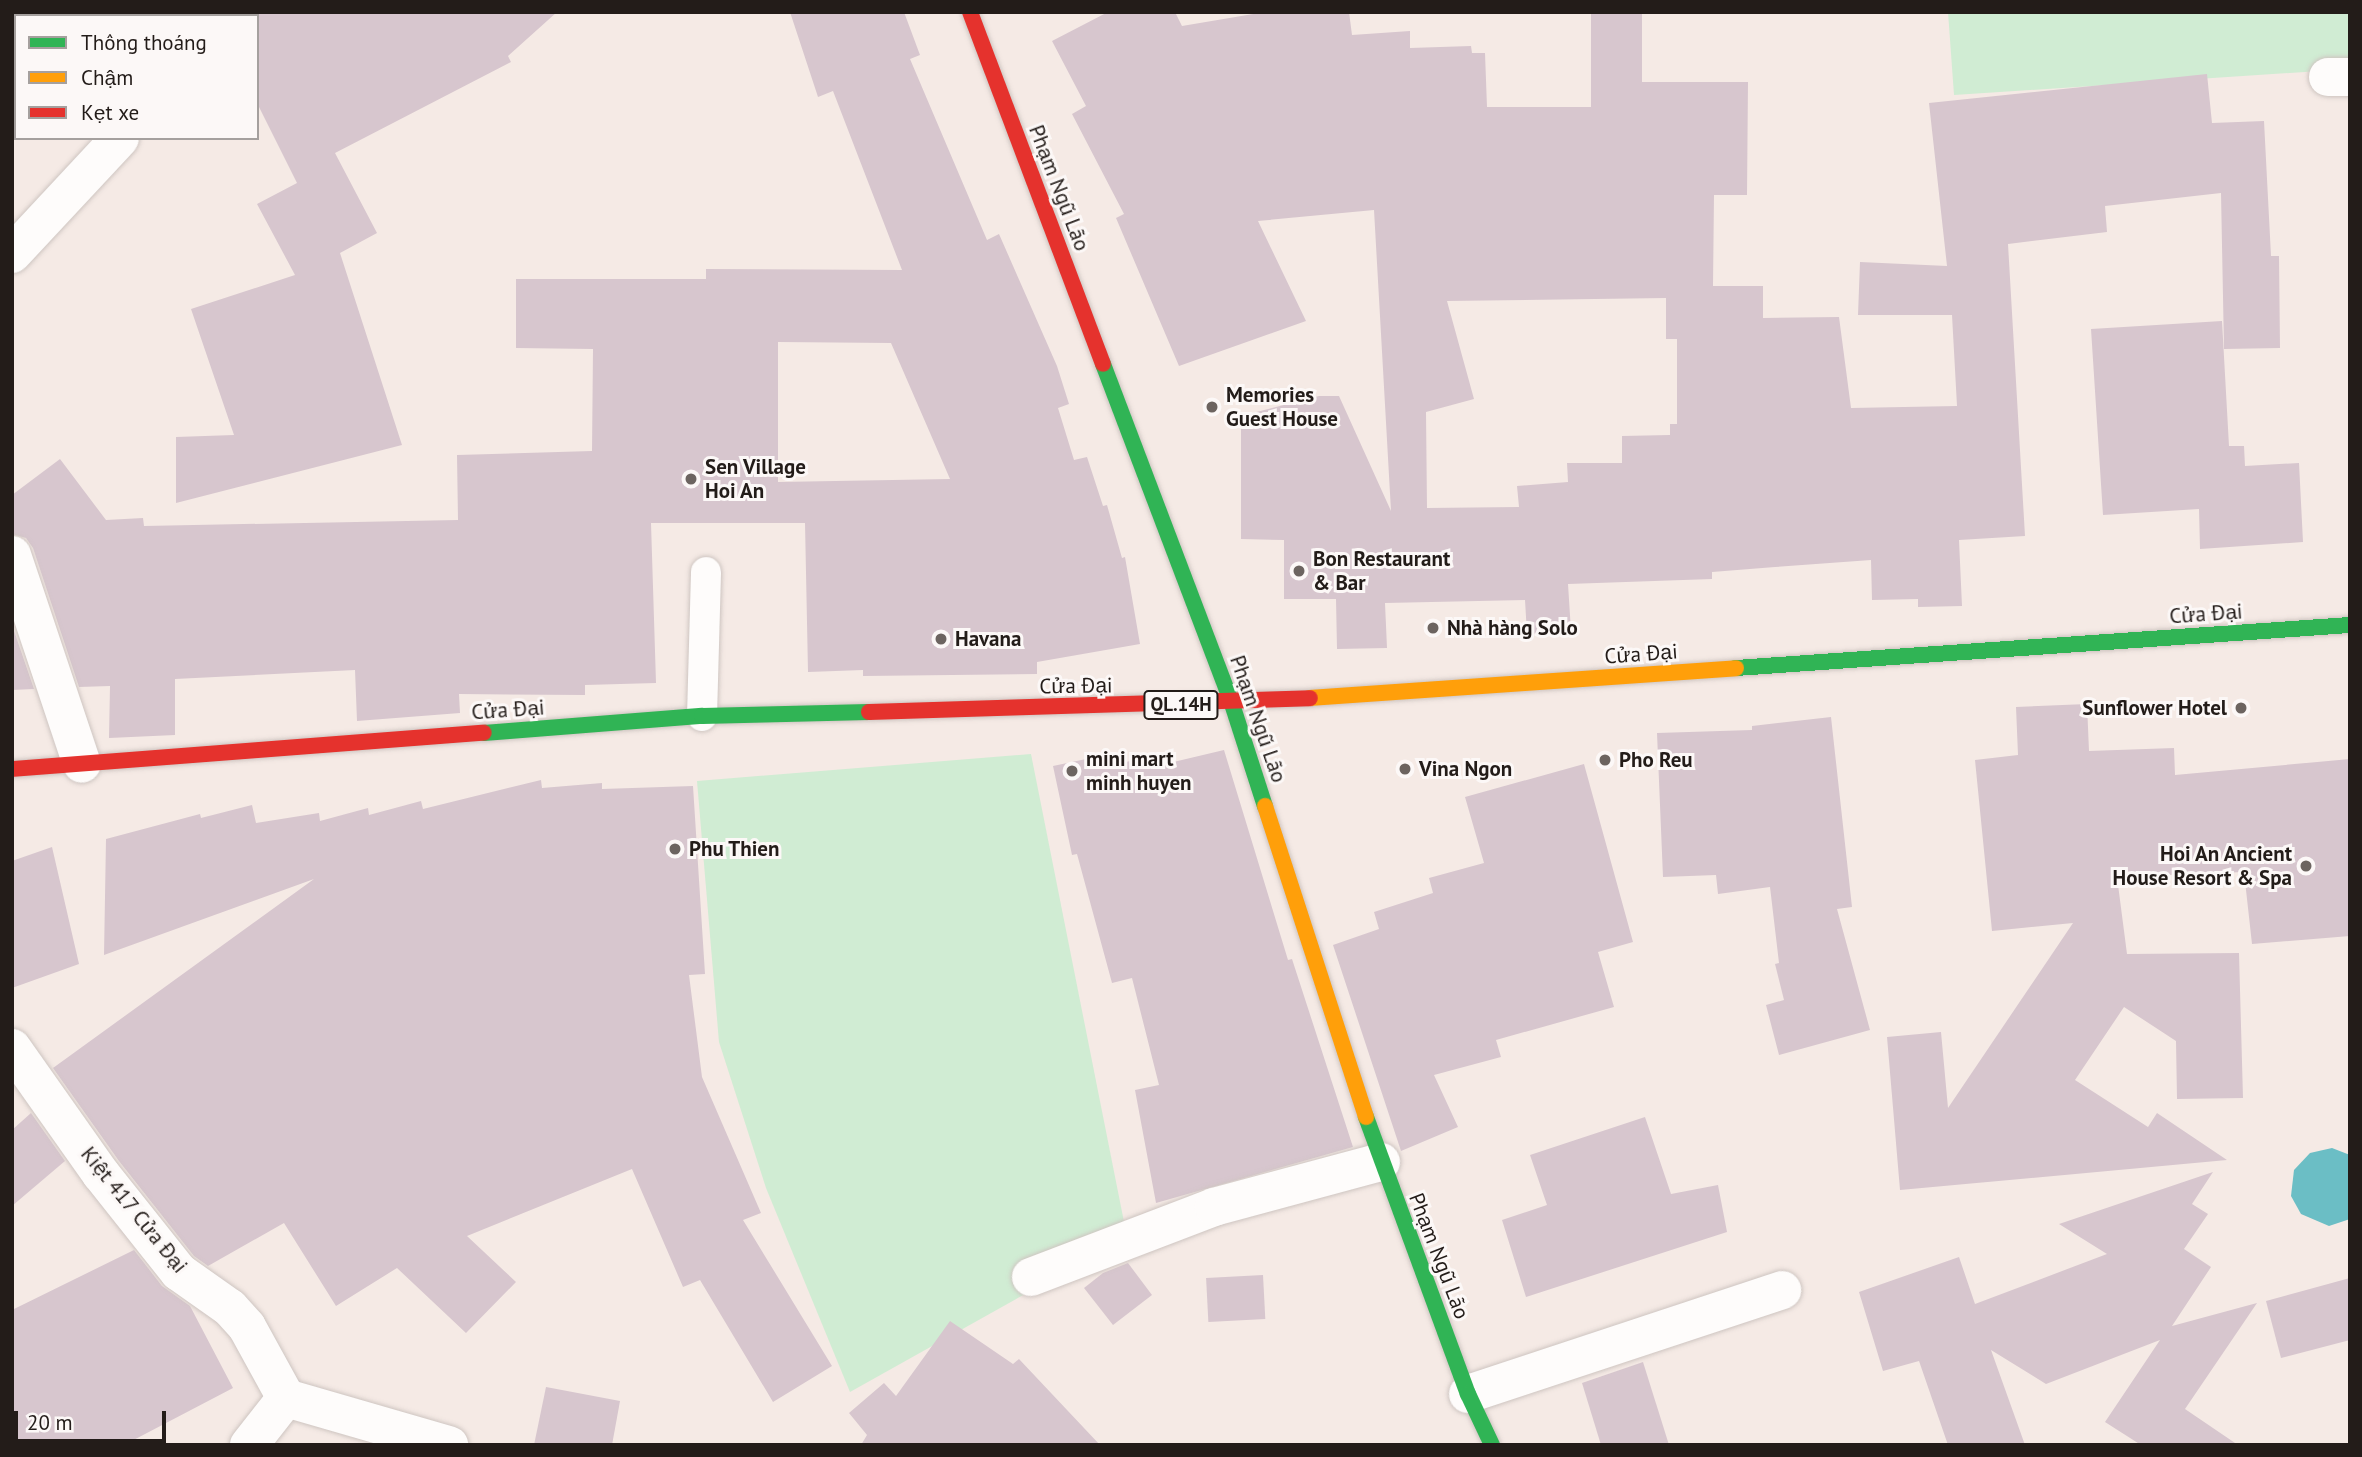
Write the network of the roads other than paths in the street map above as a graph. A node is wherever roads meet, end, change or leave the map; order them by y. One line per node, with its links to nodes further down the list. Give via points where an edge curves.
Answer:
1 (970, 12): 7 (main road, Phạm Ngũ Lão)
2 (118, 140): 3 (street)
3 (12, 254)
4 (12, 555): 9 (street)
5 (706, 572): 8 (lane)
6 (2350, 625): 7 (main road, Cửa Đại / QL.14H)
7 (1232, 704): 8 (main road, Cửa Đại / QL.14H); 12 (main road, Phạm Ngũ Lão)
8 (702, 716): 9 (main road, Cửa Đại / QL.14H)
9 (82, 764): 10 (main road, Cửa Đại / QL.14H)
10 (12, 769)
11 (12, 1048): 16 (street, Kiệt 417 Cửa Đại, via 101,1174 179,1272 230,1308 247,1327)
12 (1381, 1162): 13 (street, via 1214,1207); 15 (main road, Phạm Ngũ Lão)
13 (1031, 1277)
14 (1782, 1290): 15 (street)
15 (1468, 1394): 19 (main road, Phạm Ngũ Lão)
16 (286, 1398): 17 (street); 18 (street)
17 (248, 1445)
18 (449, 1445)
19 (1492, 1445)

